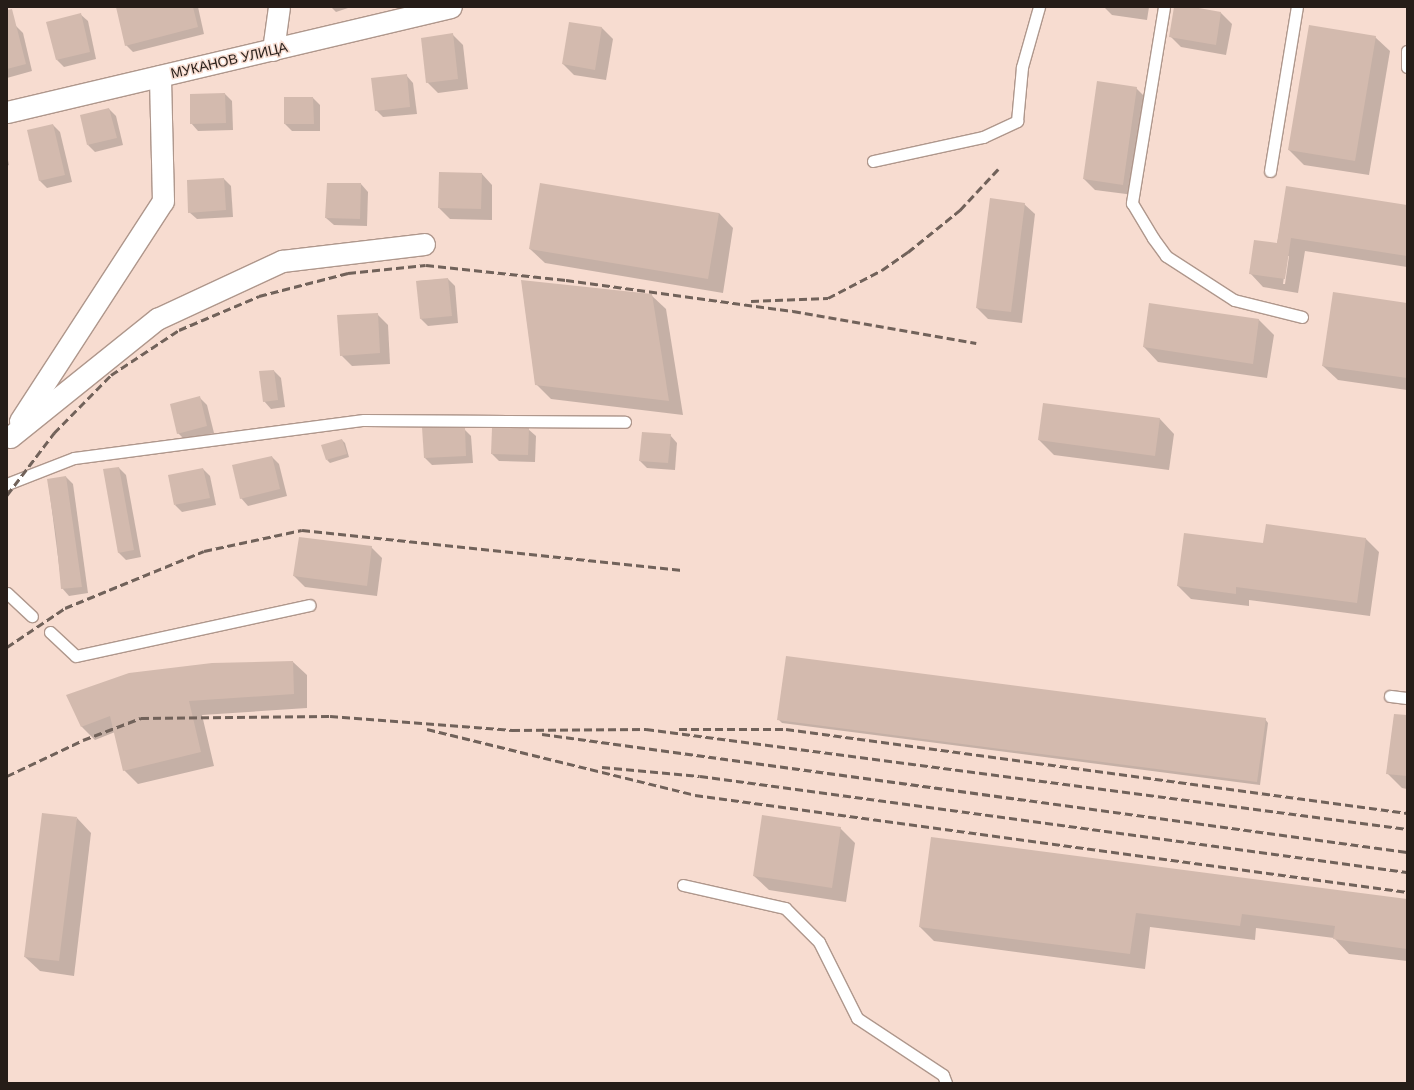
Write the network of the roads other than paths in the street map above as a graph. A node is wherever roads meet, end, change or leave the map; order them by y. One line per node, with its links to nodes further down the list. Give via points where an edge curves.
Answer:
1 (279, 7): 6 (street)
2 (451, 7): 6 (street, МУКАНОВ УЛИЦА)
3 (1039, 7): 11 (lane, via 1022,67 1017,121 982,137)
4 (1164, 7): 14 (lane, via 1132,203 1166,256 1234,300)
5 (1297, 7): 12 (lane)
6 (273, 50): 9 (street, МУКАНОВ УЛИЦА)
7 (1407, 51): 8 (lane)
8 (1407, 68)
9 (160, 76): 10 (street, МУКАНОВ УЛИЦА); 16 (street, via 163,201)
10 (7, 112)
11 (873, 161)
12 (1270, 171)
13 (424, 244): 16 (street, via 282,261 157,319)
14 (1302, 317)
15 (625, 422): 17 (lane, via 364,420 74,458)
16 (8, 439)
17 (7, 484)
18 (7, 593): 20 (lane)
19 (309, 605): 21 (lane, via 76,656)
20 (32, 616)
21 (50, 632)
22 (1390, 696): 23 (lane)
23 (1407, 698)
24 (683, 885): 25 (lane, via 785,908 819,942 856,1018 943,1075)
25 (946, 1083)

